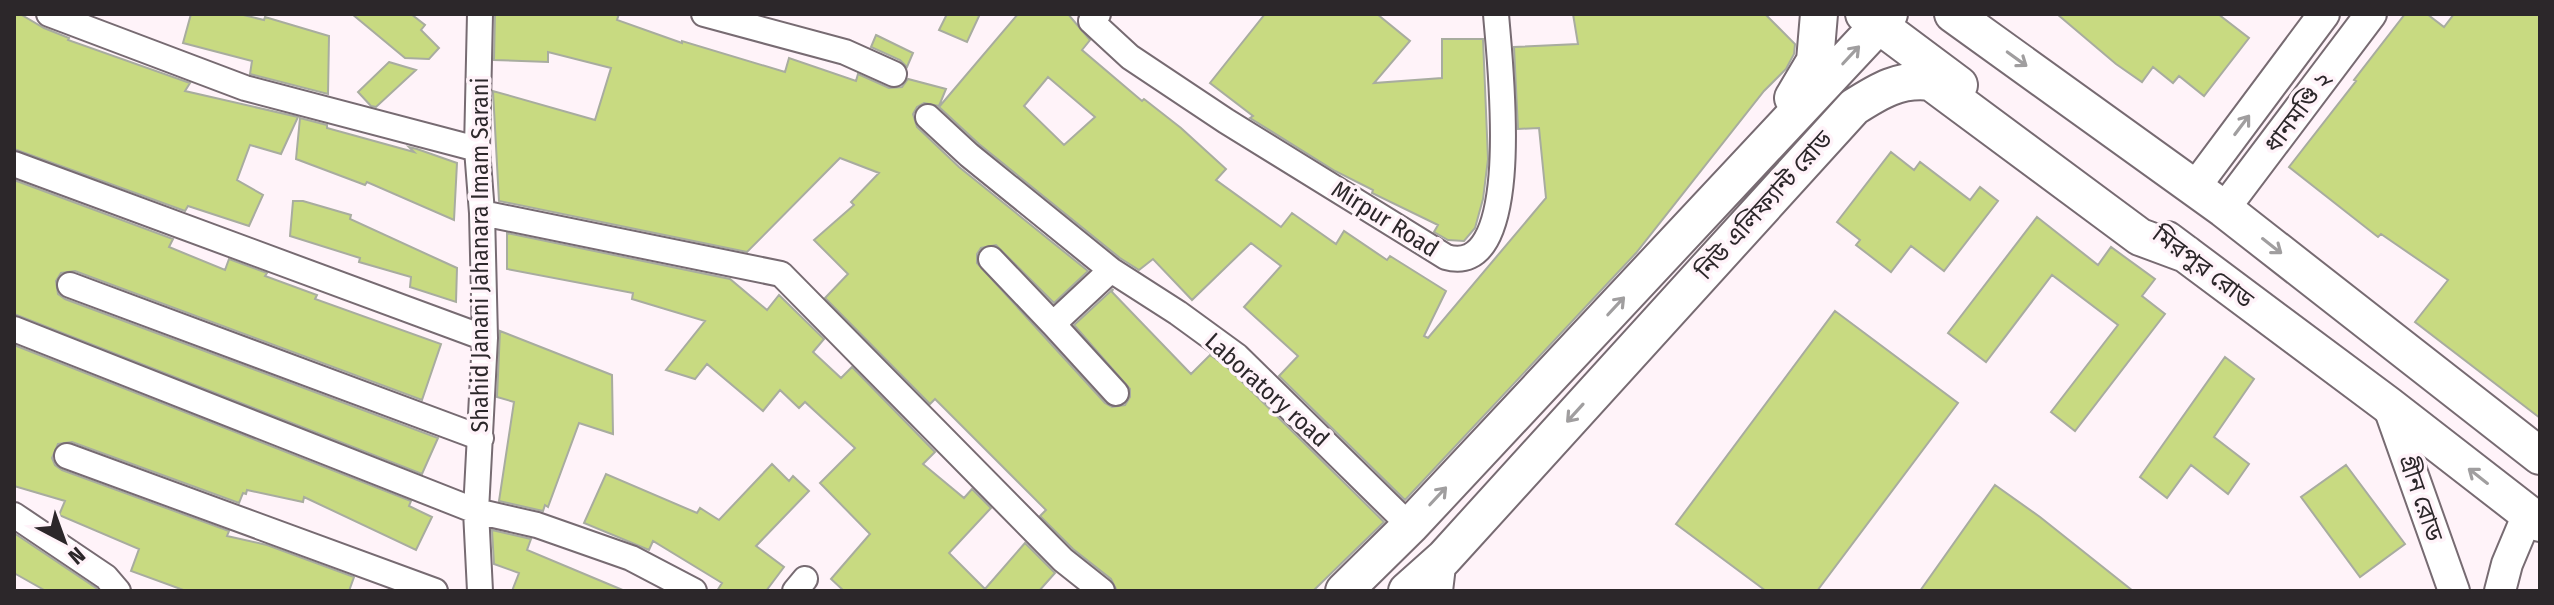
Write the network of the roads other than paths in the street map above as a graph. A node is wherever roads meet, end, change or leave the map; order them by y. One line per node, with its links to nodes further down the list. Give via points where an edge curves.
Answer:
1 (49, 14): 13 (street, via 245,88)
2 (480, 14): 13 (street, Shahid Janani Jahanara Imam Sarani)
3 (704, 14): 11 (street, via 845,52)
4 (1496, 14): 9 (street, Mirpur Road, via 1503,179 1490,235 1468,260 1446,257 1226,121 1130,57)
5 (1819, 14): 15 (highway, via 1815,61)
6 (1953, 14): 16 (highway, one-way to 16)
7 (2324, 14): 16 (main road, ধানমণ্ডি ২, one-way to 7)
8 (2371, 14): 17 (main road, ধানমণ্ডি ২)
9 (1090, 16)
10 (1877, 18): 15 (highway, নিউ এলিফ্যান্ট রোড, one-way to 10); 19 (highway, মিরপুর রোড)
11 (894, 74)
12 (928, 117): 21 (street, Laboratory road)
13 (477, 149): 18 (street, Shahid Janani Jahanara Imam Sarani)
14 (14, 164): 25 (street)
15 (1740, 174): 34 (highway, নিউ এলিফ্যান্ট রোড, one-way to 15)
16 (2195, 187): 17 (highway)
17 (2224, 209): 30 (highway, one-way to 30)
18 (482, 213): 25 (street, Shahid Janani Jahanara Imam Sarani); 40 (street, via 781,274 1063,560)
19 (2186, 254): 27 (highway, মিরপুর রোড); 35 (highway, নিউ এলিফ্যান্ট রোড, one-way to 35, via 2140,237 1931,82 1895,85 1854,107)
20 (991, 259): 23 (street)
21 (1111, 270): 23 (street); 34 (street, Laboratory road, via 1237,356)
22 (70, 285): 28 (street)
23 (1053, 324): 26 (street)
24 (14, 329): 31 (street)
25 (485, 338): 28 (street, Shahid Janani Jahanara Imam Sarani)
26 (1116, 393)
27 (2388, 405): 32 (highway, মিরপুর রোড, one-way to 27); 43 (main road, গ্রীন রোড)
28 (481, 438): 31 (street, Shahid Janani Jahanara Imam Sarani)
29 (67, 456): 37 (street)
30 (2540, 456)
31 (476, 511): 38 (street, Shahid Janani Jahanara Imam Sarani); 39 (street, via 537,525 631,558)
32 (2536, 512): 44 (main road, via 2507,564)
33 (14, 515): 36 (street, via 106,577)
34 (1410, 526): 41 (highway, নিউ এলিফ্যান্ট রোড)
35 (1442, 574): 42 (highway, নিউ এলিফ্যান্ট রোড)
36 (118, 591)
37 (435, 591)
38 (480, 591)
39 (694, 591)
40 (1102, 591)
41 (1344, 591)
42 (1407, 591)
43 (2454, 591)
44 (2500, 591)

